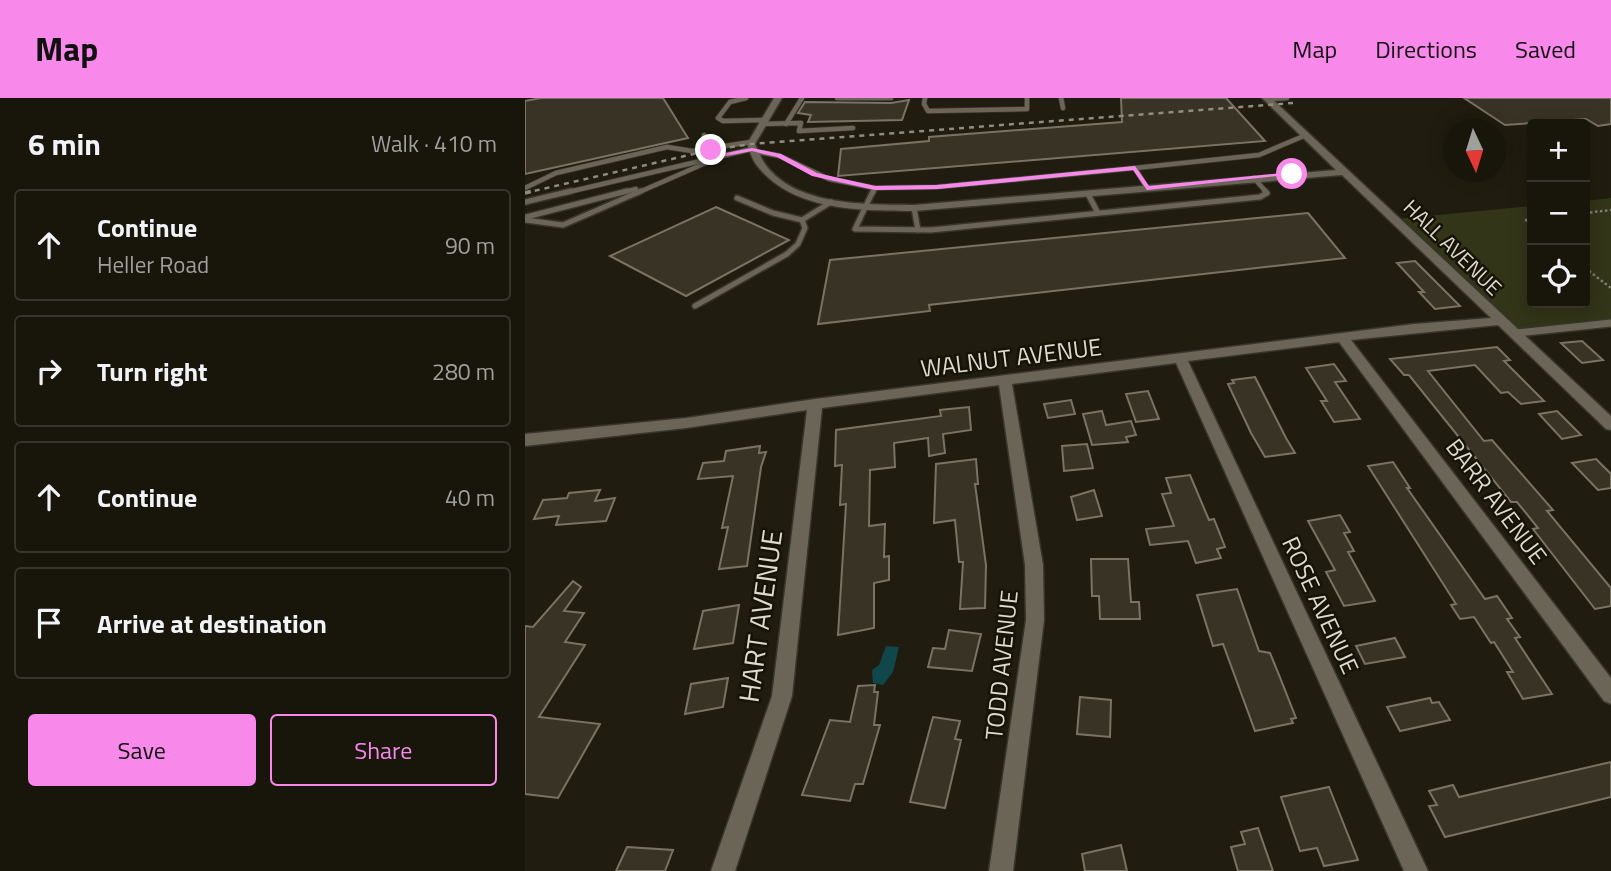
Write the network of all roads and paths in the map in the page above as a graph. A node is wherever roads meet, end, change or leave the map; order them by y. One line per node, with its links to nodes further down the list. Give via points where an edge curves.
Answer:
1 (746, 98): 12 (lane, via 730,102 718,118)
2 (778, 98): 12 (street)
3 (802, 98): 13 (lane)
4 (837, 98): 5 (lane)
5 (891, 98)
6 (925, 98): 7 (lane, via 928,111 1027,109)
7 (1027, 98)
8 (1061, 98): 11 (lane)
9 (1287, 98): 10 (lane)
10 (1267, 99): 16 (street, HALL AVENUE)
11 (1063, 108)
12 (762, 122): 13 (lane); 18 (street)
13 (786, 124): 14 (lane, via 801,123 799,131)
14 (853, 128)
15 (704, 135): 17 (lane)
16 (1306, 135): 20 (lane, via 1259,155); 21 (street, HALL AVENUE)
17 (710, 148): 18 (lane); 19 (lane); 24 (lane, via 667,147 556,173)
18 (752, 148): 19 (lane); 25 (lane, via 789,159 814,174); 30 (street, via 764,170 785,186)
19 (713, 157): 23 (lane); 29 (lane)
20 (1135, 168): 25 (lane, via 937,187); 26 (lane)
21 (1346, 172): 22 (street); 42 (street, HALL AVENUE)
22 (1254, 178): 26 (street); 35 (lane, via 1267,193 1260,197)
23 (662, 182): 36 (lane); 36 (lane, via 563,225)
24 (525, 188)
25 (875, 188): 31 (lane)
26 (1147, 188): 27 (street)
27 (1088, 194): 32 (street); 35 (lane)
28 (737, 198): 37 (lane)
29 (525, 202)
30 (831, 202): 31 (street); 37 (lane)
31 (864, 206): 32 (street); 38 (lane, via 855,229)
32 (914, 208): 38 (lane)
33 (1611, 210): 34 (path)
34 (1590, 212)
35 (1098, 213): 38 (lane)
36 (525, 219)
37 (802, 220): 41 (lane, via 805,228 794,248)
38 (918, 230)
39 (1590, 272): 40 (path)
40 (1611, 288)
41 (695, 306)
42 (1503, 321): 44 (street, HALL AVENUE); 45 (street, WALNUT AVENUE)
43 (1611, 323): 44 (lane)
44 (1516, 333): 49 (street, HALL AVENUE)
45 (1343, 338): 46 (street, WALNUT AVENUE); 51 (street, BARR AVENUE)
46 (1181, 359): 47 (street, WALNUT AVENUE); 54 (street, ROSE AVENUE)
47 (1005, 381): 48 (street, WALNUT AVENUE); 53 (street, TODD AVENUE, via 1034,565 1035,620)
48 (815, 404): 50 (street, WALNUT AVENUE); 52 (street, HART AVENUE, via 782,696)
49 (1611, 425)
50 (525, 440)
51 (1611, 694)
52 (723, 871)
53 (1000, 871)
54 (1416, 871)

